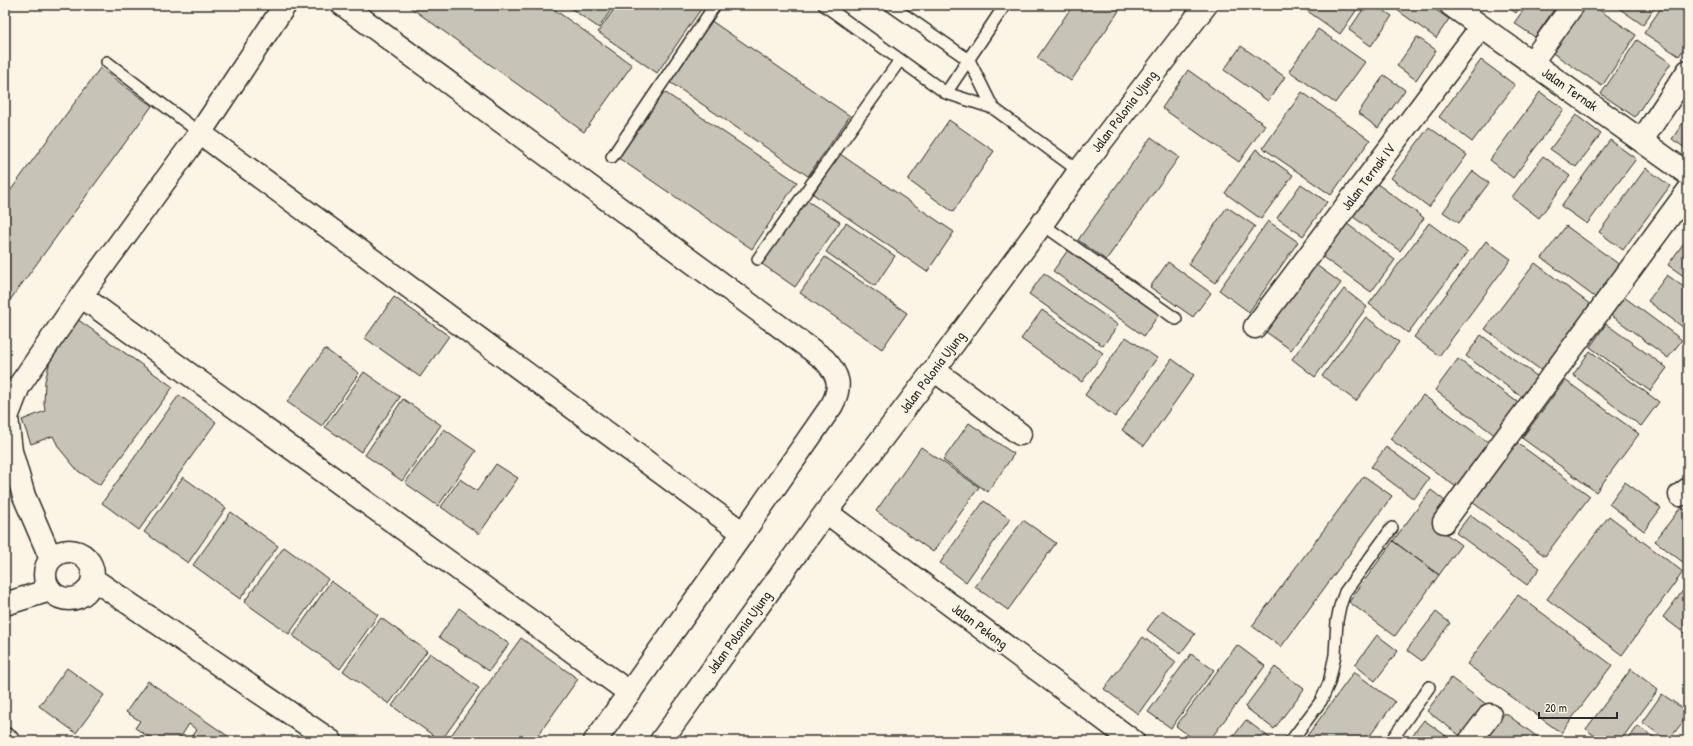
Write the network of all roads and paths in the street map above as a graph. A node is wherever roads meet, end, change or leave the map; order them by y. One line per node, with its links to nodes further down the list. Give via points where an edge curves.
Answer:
1 (285, 5): 18 (street)
2 (343, 5): 34 (street, via 832,367 837,376 837,396)
3 (715, 5): 20 (lane)
4 (824, 5): 11 (lane)
5 (890, 5): 12 (lane)
6 (1005, 5): 12 (lane)
7 (1206, 5): 21 (street, Jalan Polonia Ujung)
8 (1451, 5): 10 (street, Jalan Ternak)
9 (1573, 5): 14 (street)
10 (1481, 27): 14 (street, Jalan Ternak); 28 (street, Jalan Ternak IV)
11 (900, 60): 16 (lane); 25 (lane)
12 (969, 60): 16 (lane); 17 (lane)
13 (107, 62): 18 (lane)
14 (1532, 62): 19 (street, Jalan Ternak)
15 (1688, 71): 19 (street)
16 (946, 93): 17 (lane)
17 (993, 108): 21 (lane)
18 (200, 133): 26 (street); 34 (street)
19 (1642, 140): 22 (street, Jalan Ternak)
20 (612, 157)
21 (1079, 171): 24 (street, Jalan Polonia Ujung)
22 (1688, 174)
23 (1688, 191): 32 (street)
24 (1042, 224): 27 (lane); 29 (street, Jalan Polonia Ujung)
25 (758, 259)
26 (81, 296): 35 (street, via 19,386 7,417 11,451 24,496); 40 (street)
27 (1176, 319)
28 (1255, 327)
29 (934, 370): 30 (street); 31 (street, Jalan Polonia Ujung)
30 (1020, 434)
31 (826, 512): 46 (street, Jalan Polonia Ujung); 47 (street, Jalan Pekong)
32 (1444, 522)
33 (1392, 528): 48 (lane, via 1345,592 1337,621 1335,655 1329,683 1321,701)
34 (744, 534): 40 (street)
35 (51, 559): 36 (street, via 69,550 80,553 88,559 93,568); 37 (street, via 45,574)
36 (93, 579): 37 (street, via 89,589 76,598 60,597); 44 (street)
37 (50, 590): 38 (street)
38 (5, 604)
39 (1429, 687): 49 (lane)
40 (630, 693): 45 (street)
41 (1490, 715): 50 (street)
42 (5, 739): 43 (street)
43 (8, 741)
44 (331, 741)
45 (595, 741)
46 (661, 741)
47 (1133, 741)
48 (1291, 741)
49 (1392, 741)
50 (1470, 741)

